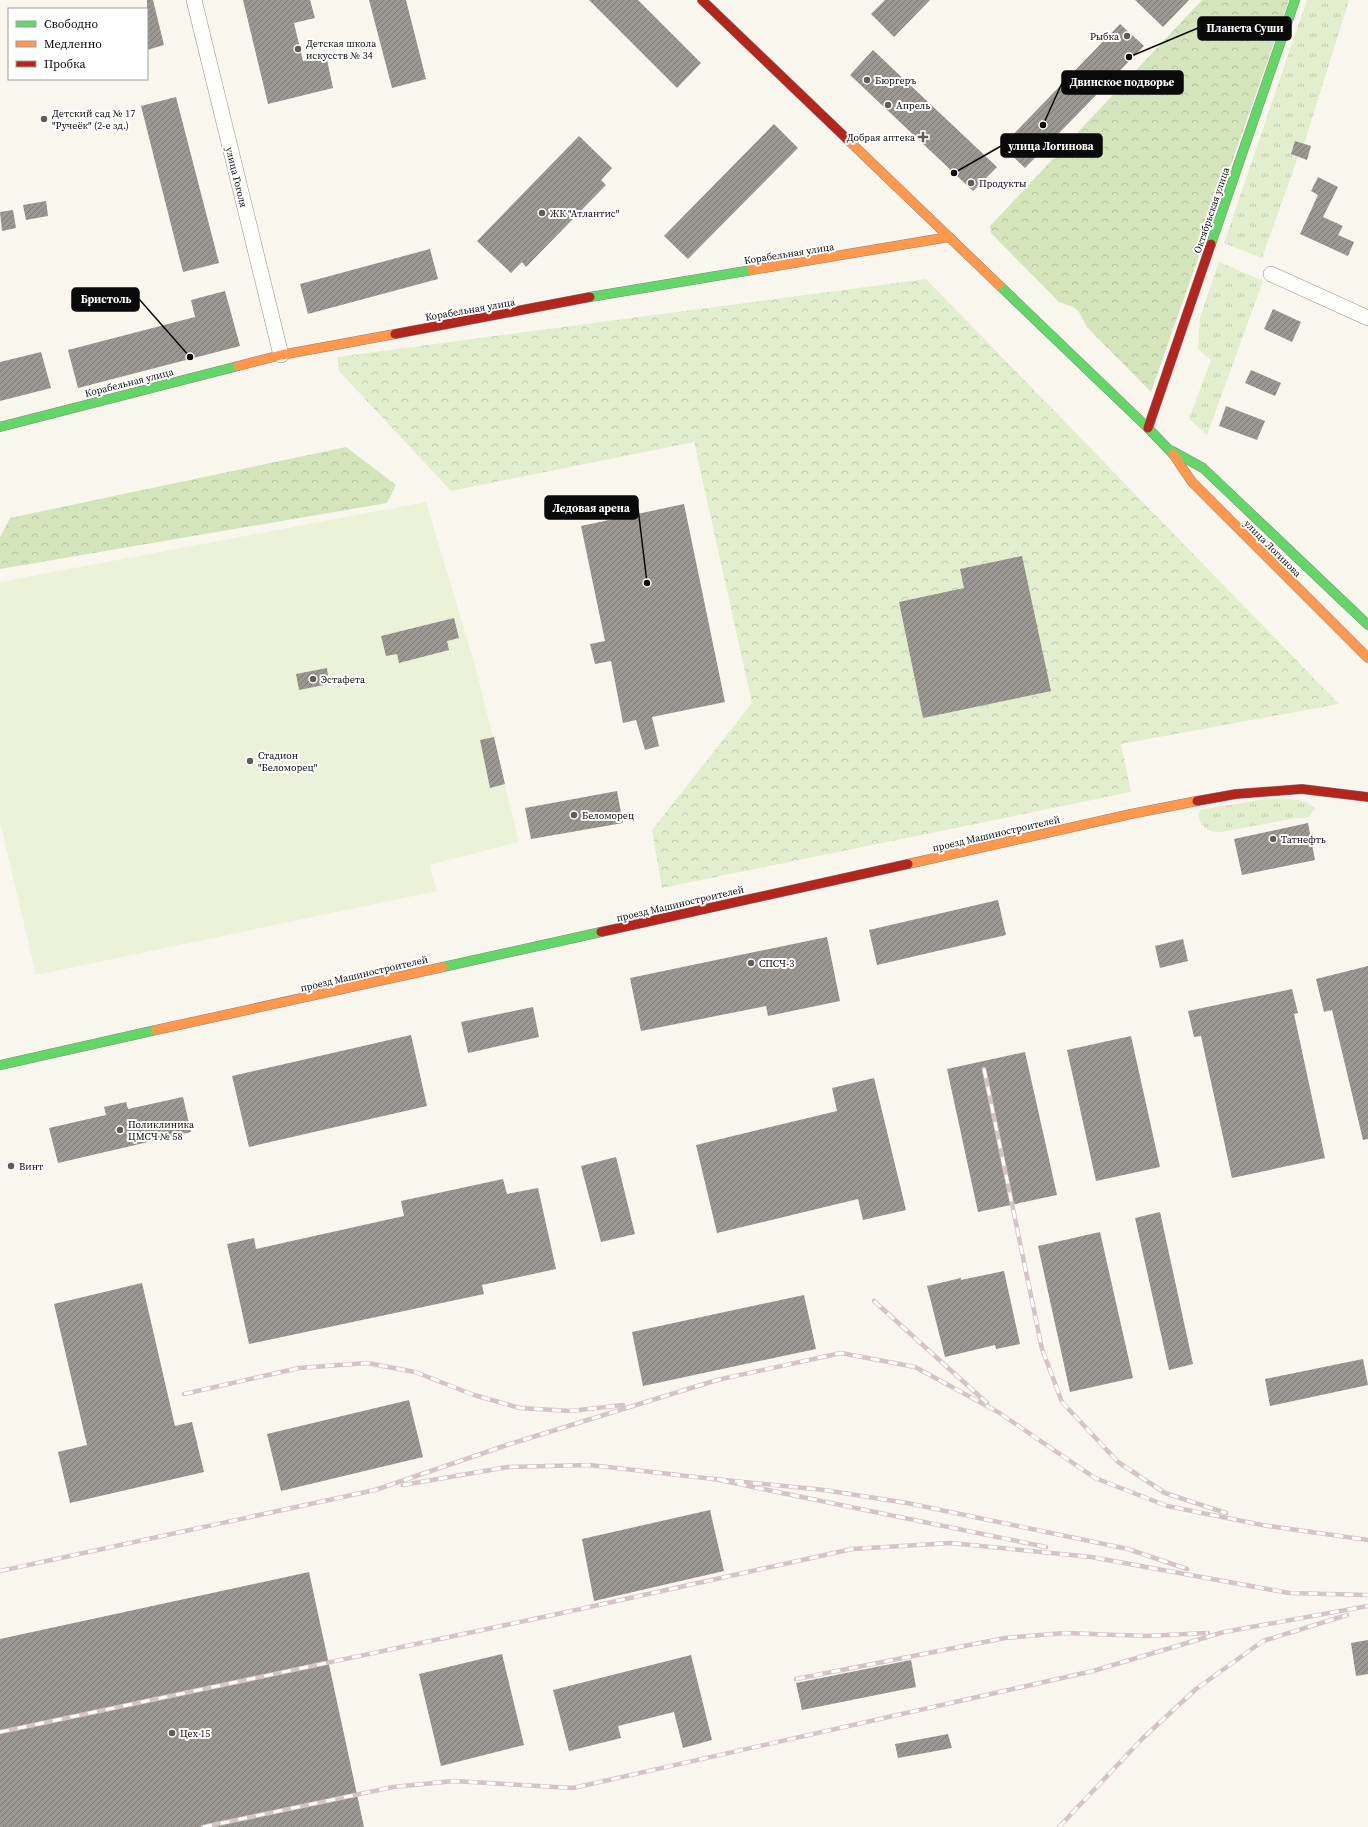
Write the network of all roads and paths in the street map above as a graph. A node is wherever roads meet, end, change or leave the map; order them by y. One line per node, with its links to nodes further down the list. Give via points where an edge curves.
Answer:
1 (194, 0): 7 (street, улица Гоголя)
2 (702, 0): 4 (street, улица Логинова)
3 (1295, 0): 9 (street, Октябрьская улица)
4 (949, 237): 7 (street, Корабельная улица, via 630,290); 9 (street, улица Логинова)
5 (1270, 274): 6 (street)
6 (1368, 318)
7 (281, 355): 8 (street, Корабельная улица)
8 (0, 426)
9 (1148, 428): 10 (street, улица Логинова)
10 (1168, 448): 11 (street, улица Логинова, via 1203,468); 12 (street, улица Логинова, via 1192,482)
11 (1368, 625)
12 (1368, 658)
13 (1368, 797): 14 (street, проезд Машиностроителей, via 1302,789 1287,790 1236,794 1131,814)
14 (0, 1065)

